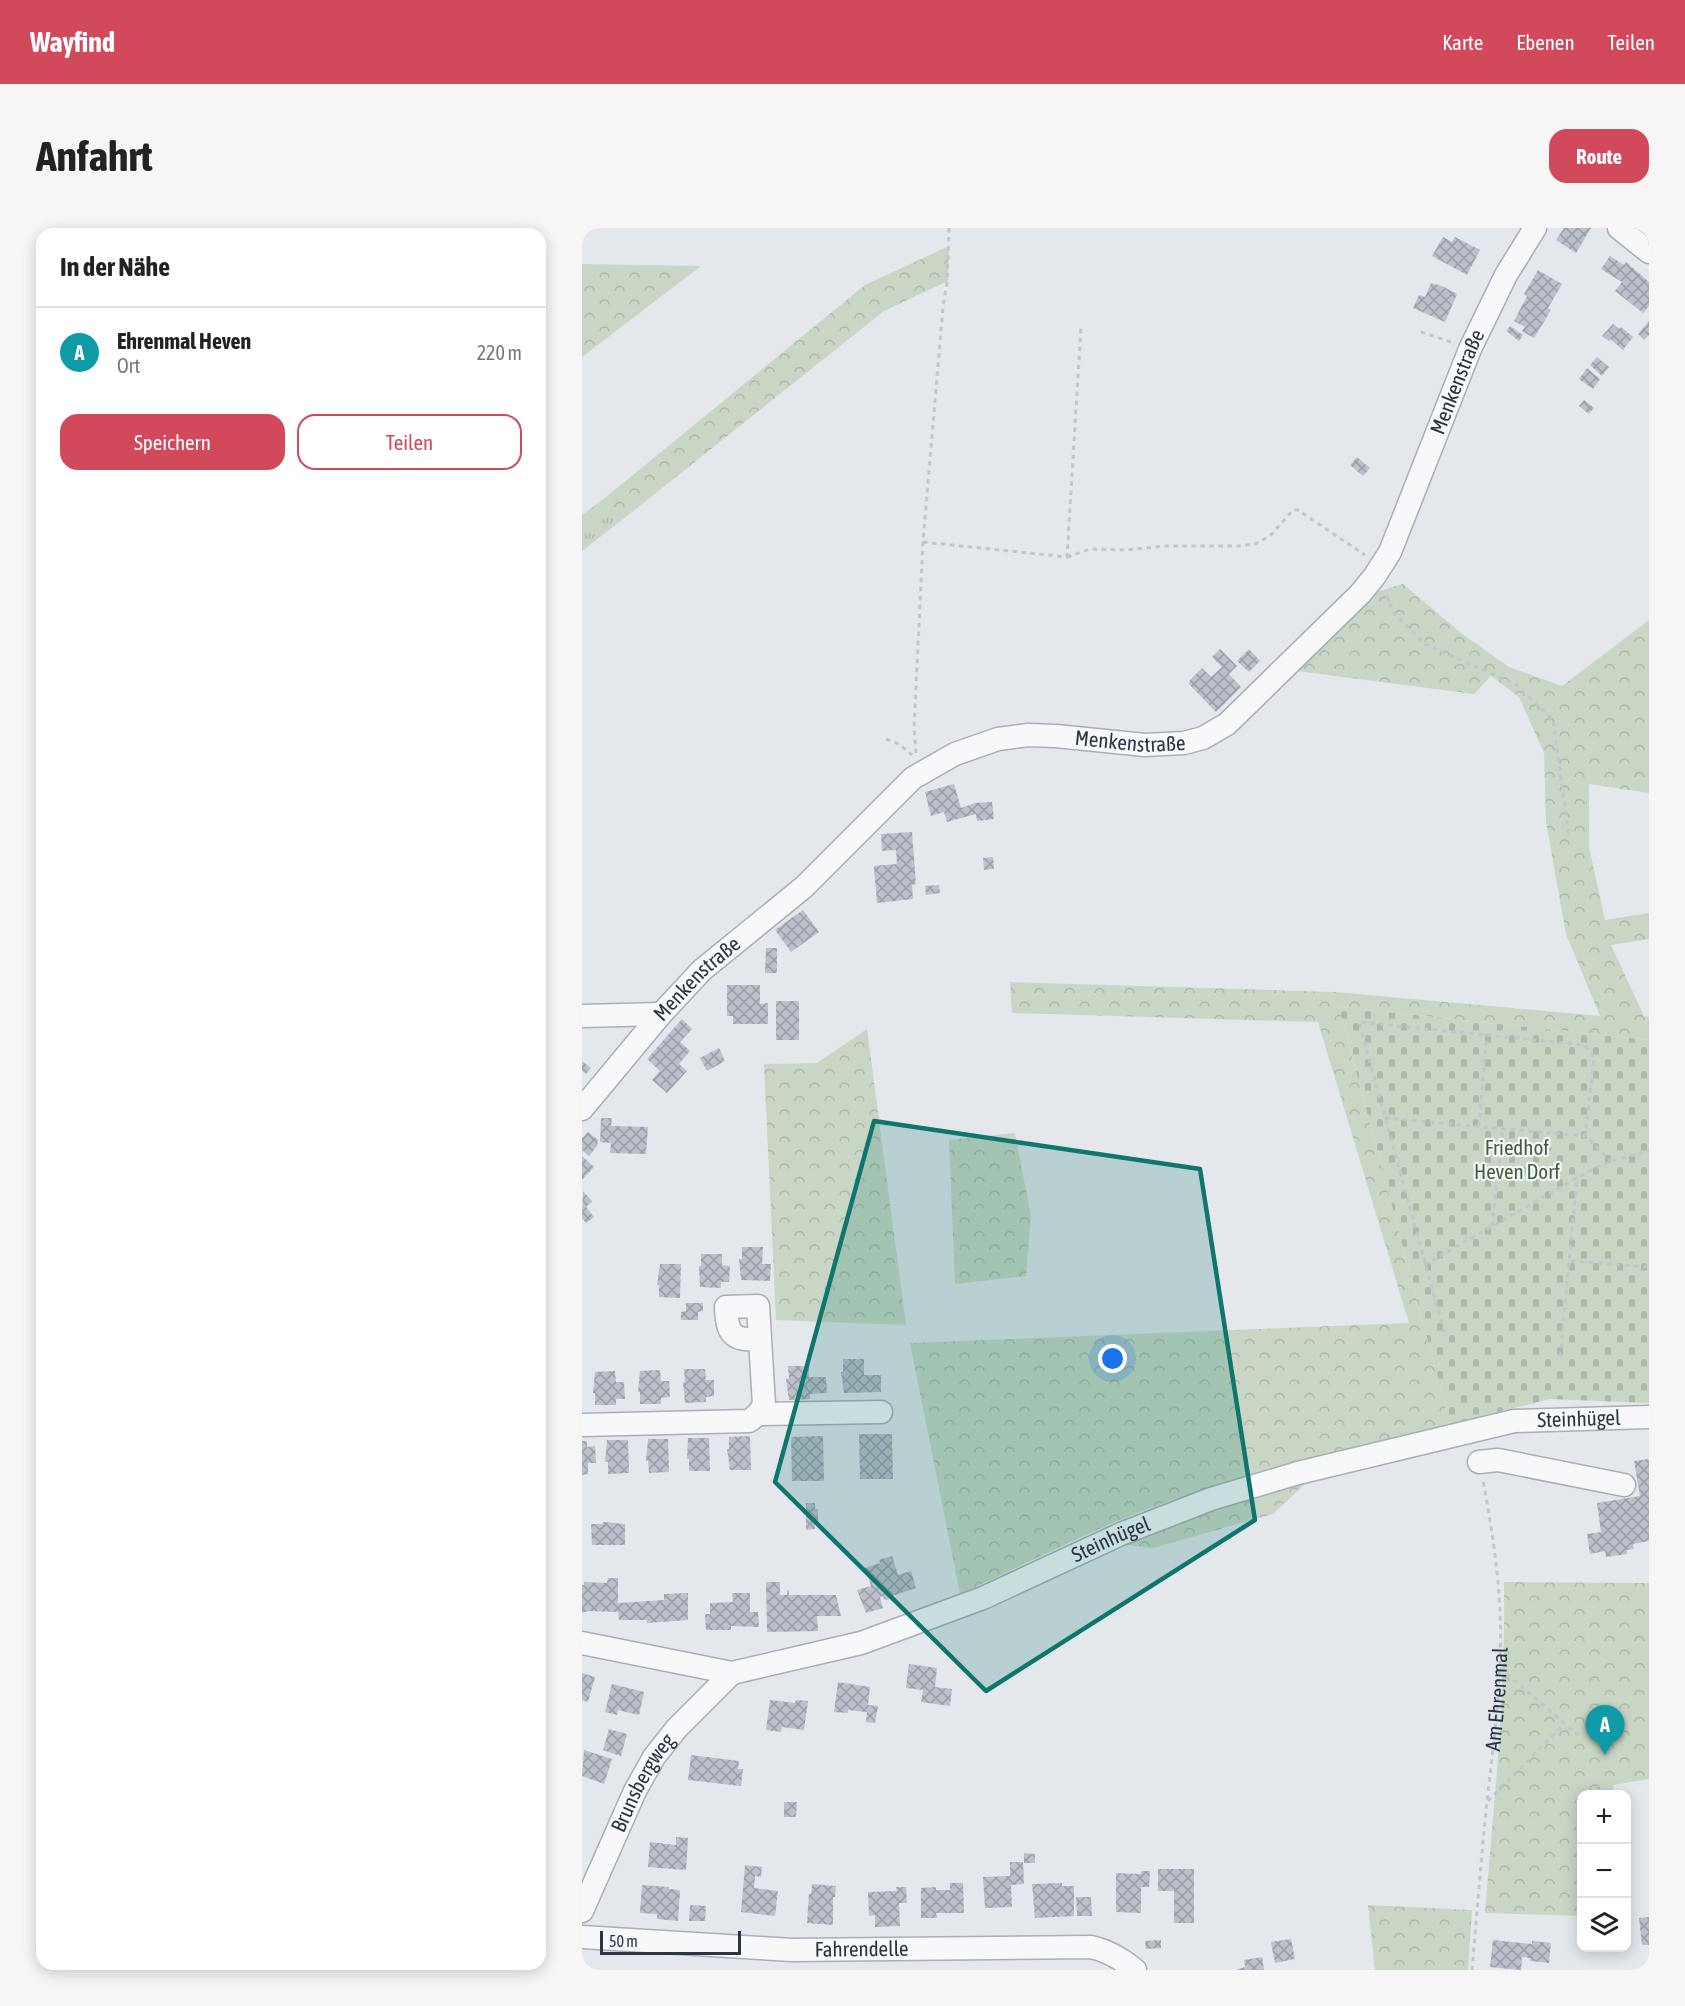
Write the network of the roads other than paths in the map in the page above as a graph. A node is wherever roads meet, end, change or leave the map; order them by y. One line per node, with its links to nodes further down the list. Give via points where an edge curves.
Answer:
1 (1535, 228): 4 (street, Menkenstraße, via 1506,275 1470,349 1390,552 1360,594 1227,724 1184,744 1145,745 1028,735 998,739 955,754 913,778 804,887 709,963)
2 (1619, 228): 3 (street)
3 (1649, 252)
4 (661, 1014): 5 (street); 6 (street, Menkenstraße)
5 (582, 1016)
6 (582, 1109)
7 (760, 1340): 9 (street, via 764,1405)
8 (880, 1412): 9 (street)
9 (758, 1414): 11 (street, via 749,1421)
10 (1649, 1417): 12 (street, Steinhügel, via 1514,1421)
11 (582, 1425)
12 (1471, 1432): 13 (street, via 1480,1469 1498,1460); 15 (street, Steinhügel, via 1298,1473 1211,1499 1121,1534 983,1598 861,1643)
13 (1624, 1485)
14 (582, 1643): 15 (street, Steinhügel)
15 (732, 1673): 16 (street, Brunsbergweg, via 654,1757)
16 (582, 1911)
17 (582, 1937): 18 (street, Fahrendelle, via 792,1950 1091,1947 1122,1959)
18 (1135, 1970)

